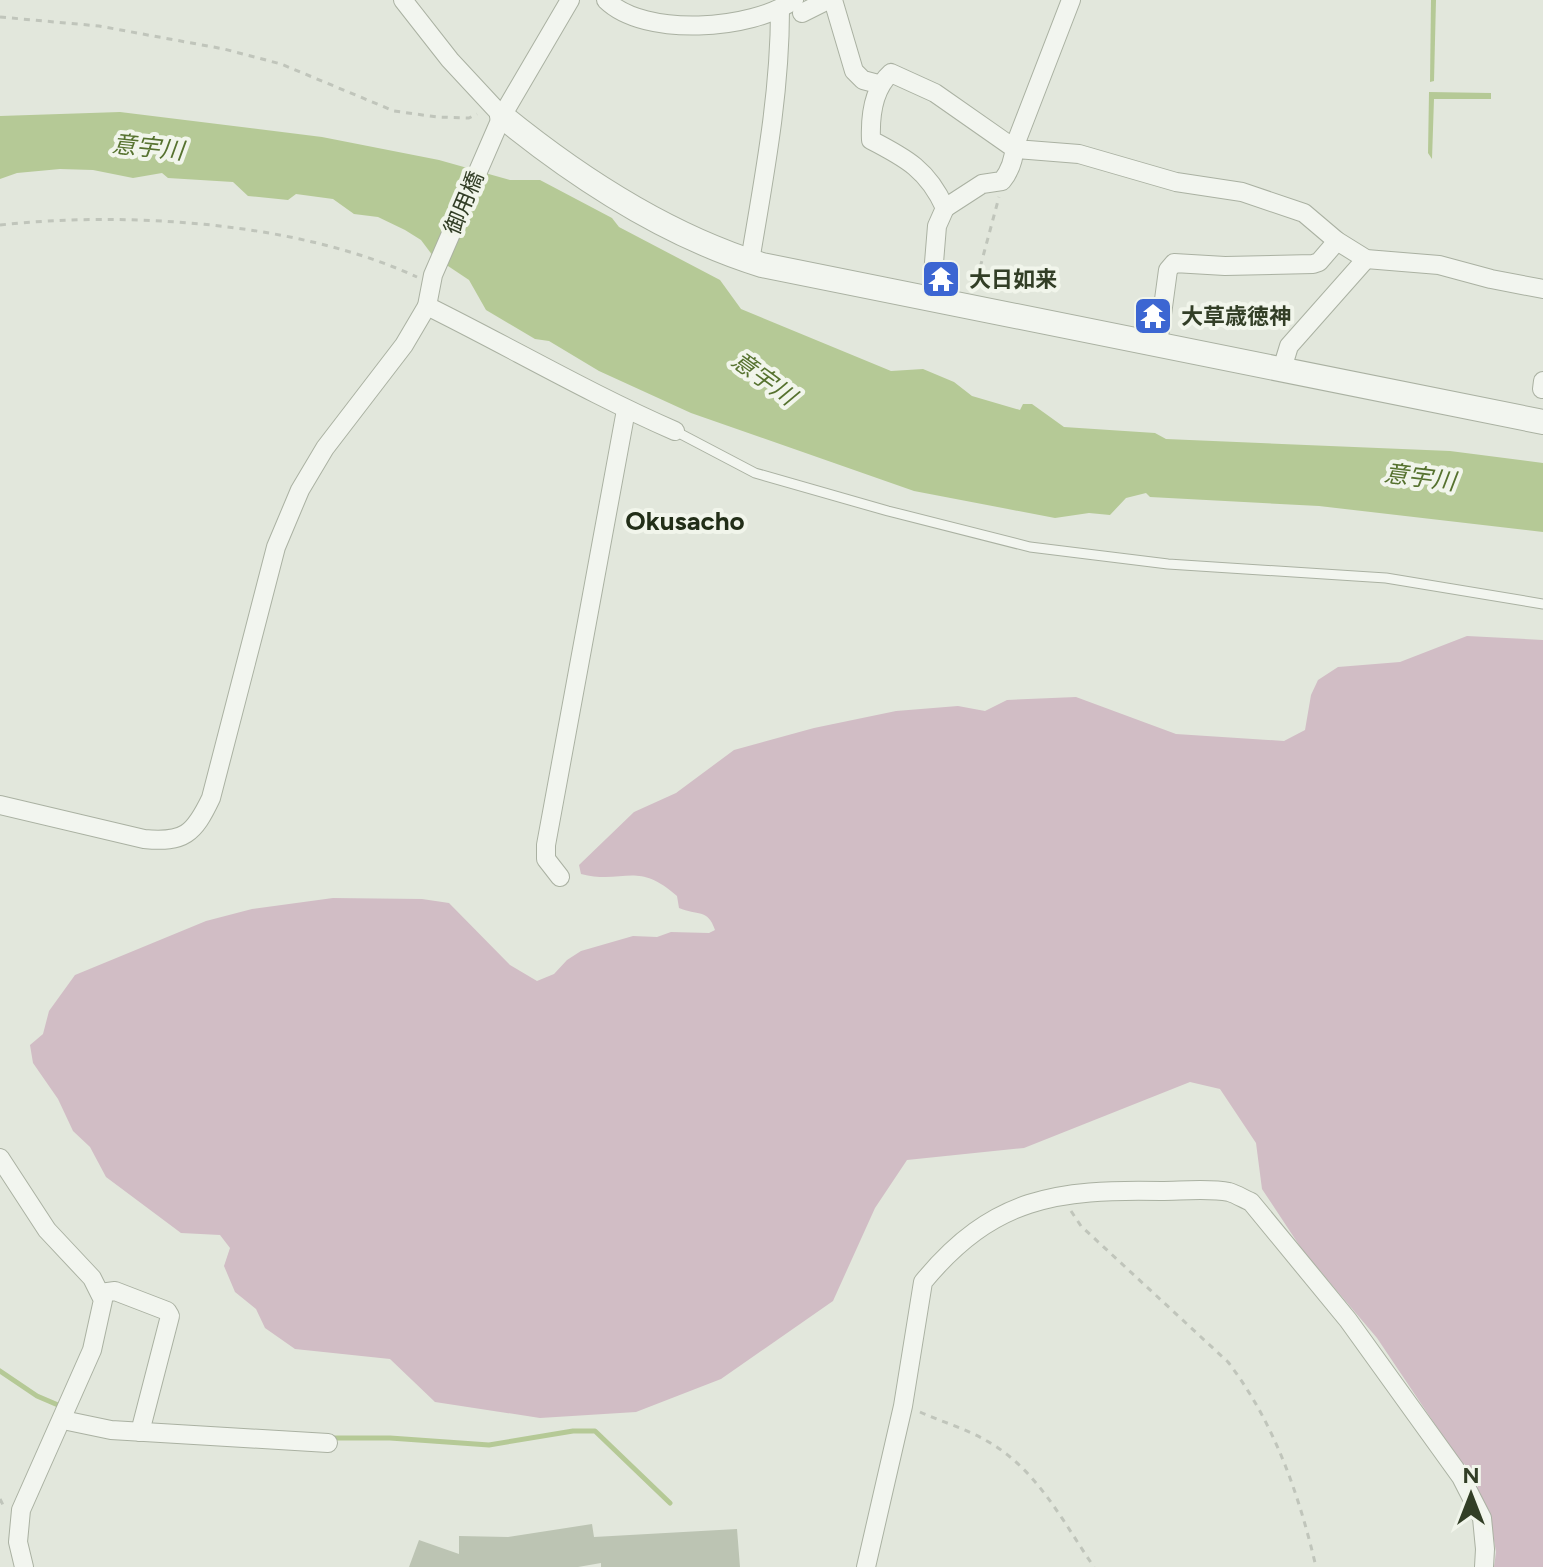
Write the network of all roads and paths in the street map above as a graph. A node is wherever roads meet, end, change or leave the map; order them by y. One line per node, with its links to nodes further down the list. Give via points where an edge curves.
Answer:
1 (403, 0): 9 (street)
2 (570, 0): 9 (street, 御用橋)
3 (606, 0): 6 (street, via 642,19 682,25 738,22)
4 (831, 0): 6 (street); 8 (street, via 854,71)
5 (1071, 0): 10 (street)
6 (792, 8): 16 (street)
7 (0, 17): 9 (path, via 99,26 224,49 281,64 394,111 469,118 482,112)
8 (878, 84): 10 (street, via 891,73 935,93); 12 (street, via 871,140 910,160)
9 (496, 117): 16 (street, via 603,189); 17 (street, 御用橋)
10 (1015, 149): 11 (street); 14 (street, via 1079,154 1176,182 1242,192 1304,213)
11 (1002, 181): 12 (street, via 982,184); 21 (path)
12 (945, 208): 19 (street, via 937,226)
13 (0, 225): 17 (path, via 130,220 242,230 350,253)
14 (1337, 241): 15 (street); 22 (street, via 1313,264 1174,263 1168,270)
15 (1366, 259): 18 (street, via 1439,265); 23 (street, via 1289,346)
16 (750, 261): 19 (street)
17 (432, 280): 20 (street, 御用橋)
18 (1543, 289)
19 (931, 299): 21 (street)
20 (427, 306): 26 (street); 30 (street, via 300,490 276,547 211,798 201,819 182,839 163,841)
21 (969, 307): 22 (street)
22 (1158, 344): 23 (street)
23 (1282, 369): 27 (street)
24 (1543, 381): 25 (street)
25 (1542, 389)
26 (626, 410): 28 (street); 31 (street, via 546,845 546,859)
27 (1543, 422)
28 (675, 431): 29 (lane, via 755,473 1030,547 1168,564 1386,578)
29 (1543, 604)
30 (0, 805)
31 (560, 877)
32 (0, 1158): 34 (street, via 47,1230)
33 (1067, 1193): 35 (street, via 1029,1202 983,1225 923,1282); 42 (path, via 1081,1226 1228,1362 1248,1388 1291,1480); 43 (street, via 1229,1192 1251,1202 1348,1320 1461,1477 1482,1518)
34 (100, 1293): 36 (street, via 103,1309 92,1350); 37 (street, via 115,1291 170,1316)
35 (903, 1406): 40 (street); 41 (path, via 999,1449 1041,1488)
36 (63, 1420): 37 (street, via 95,1428); 39 (street, via 21,1510 18,1542)
37 (141, 1428): 38 (street)
38 (328, 1443)
39 (24, 1567)
40 (866, 1567)
41 (1094, 1567)
42 (1316, 1567)
43 (1484, 1567)

